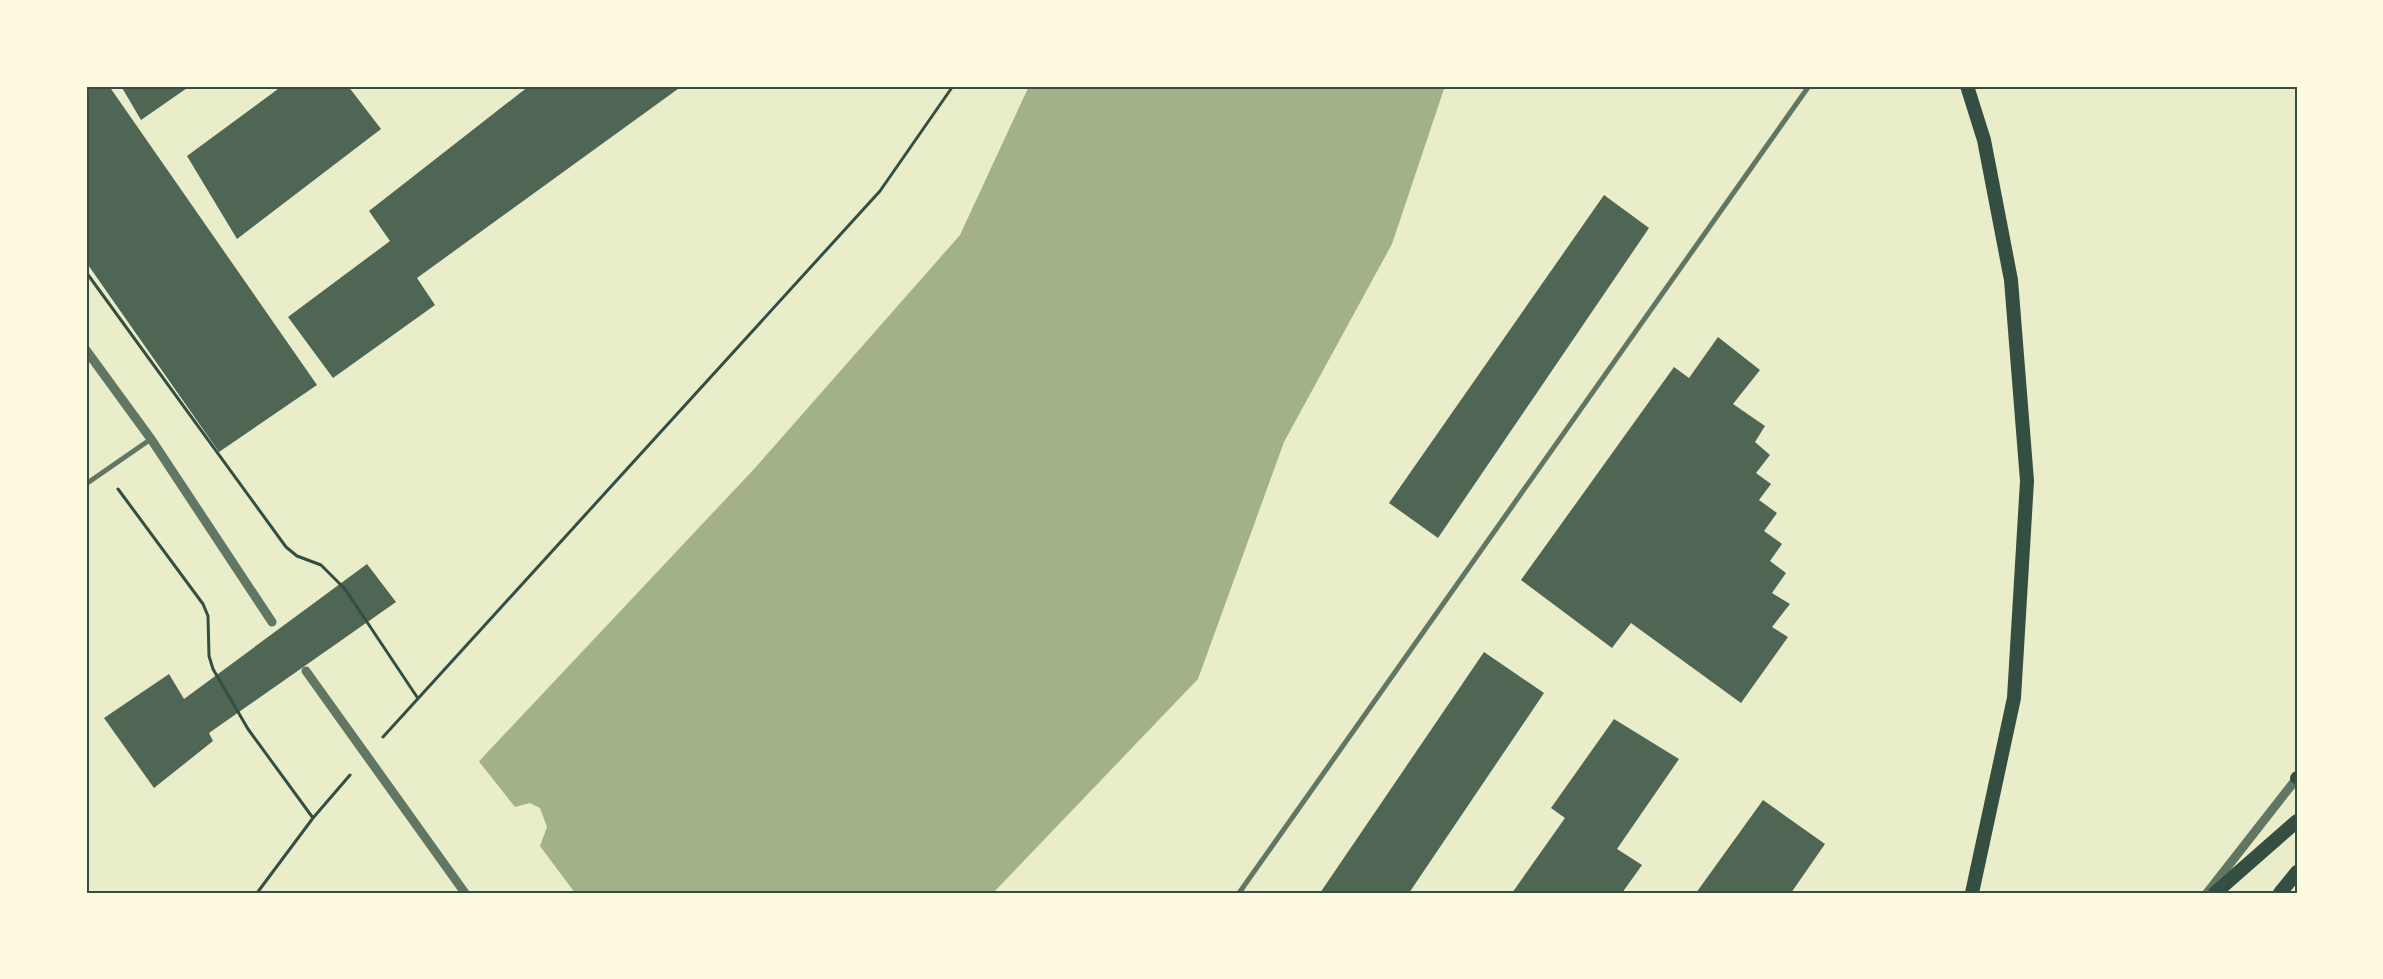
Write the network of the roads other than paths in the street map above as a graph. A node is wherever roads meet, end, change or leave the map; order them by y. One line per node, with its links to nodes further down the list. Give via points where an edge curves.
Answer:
1 (1809, 86): 12 (street)
2 (1967, 86): 13 (highway, via 1984,140 2011,280 2027,481 2014,698)
3 (86, 350): 4 (street)
4 (151, 439): 5 (street); 6 (street)
5 (86, 484)
6 (272, 622)
7 (306, 671): 11 (street)
8 (2297, 778): 14 (street)
9 (2297, 821): 15 (highway)
10 (2297, 872): 16 (highway)
11 (465, 893)
12 (1239, 893)
13 (1972, 893)
14 (2206, 893)
15 (2215, 893)
16 (2280, 893)

